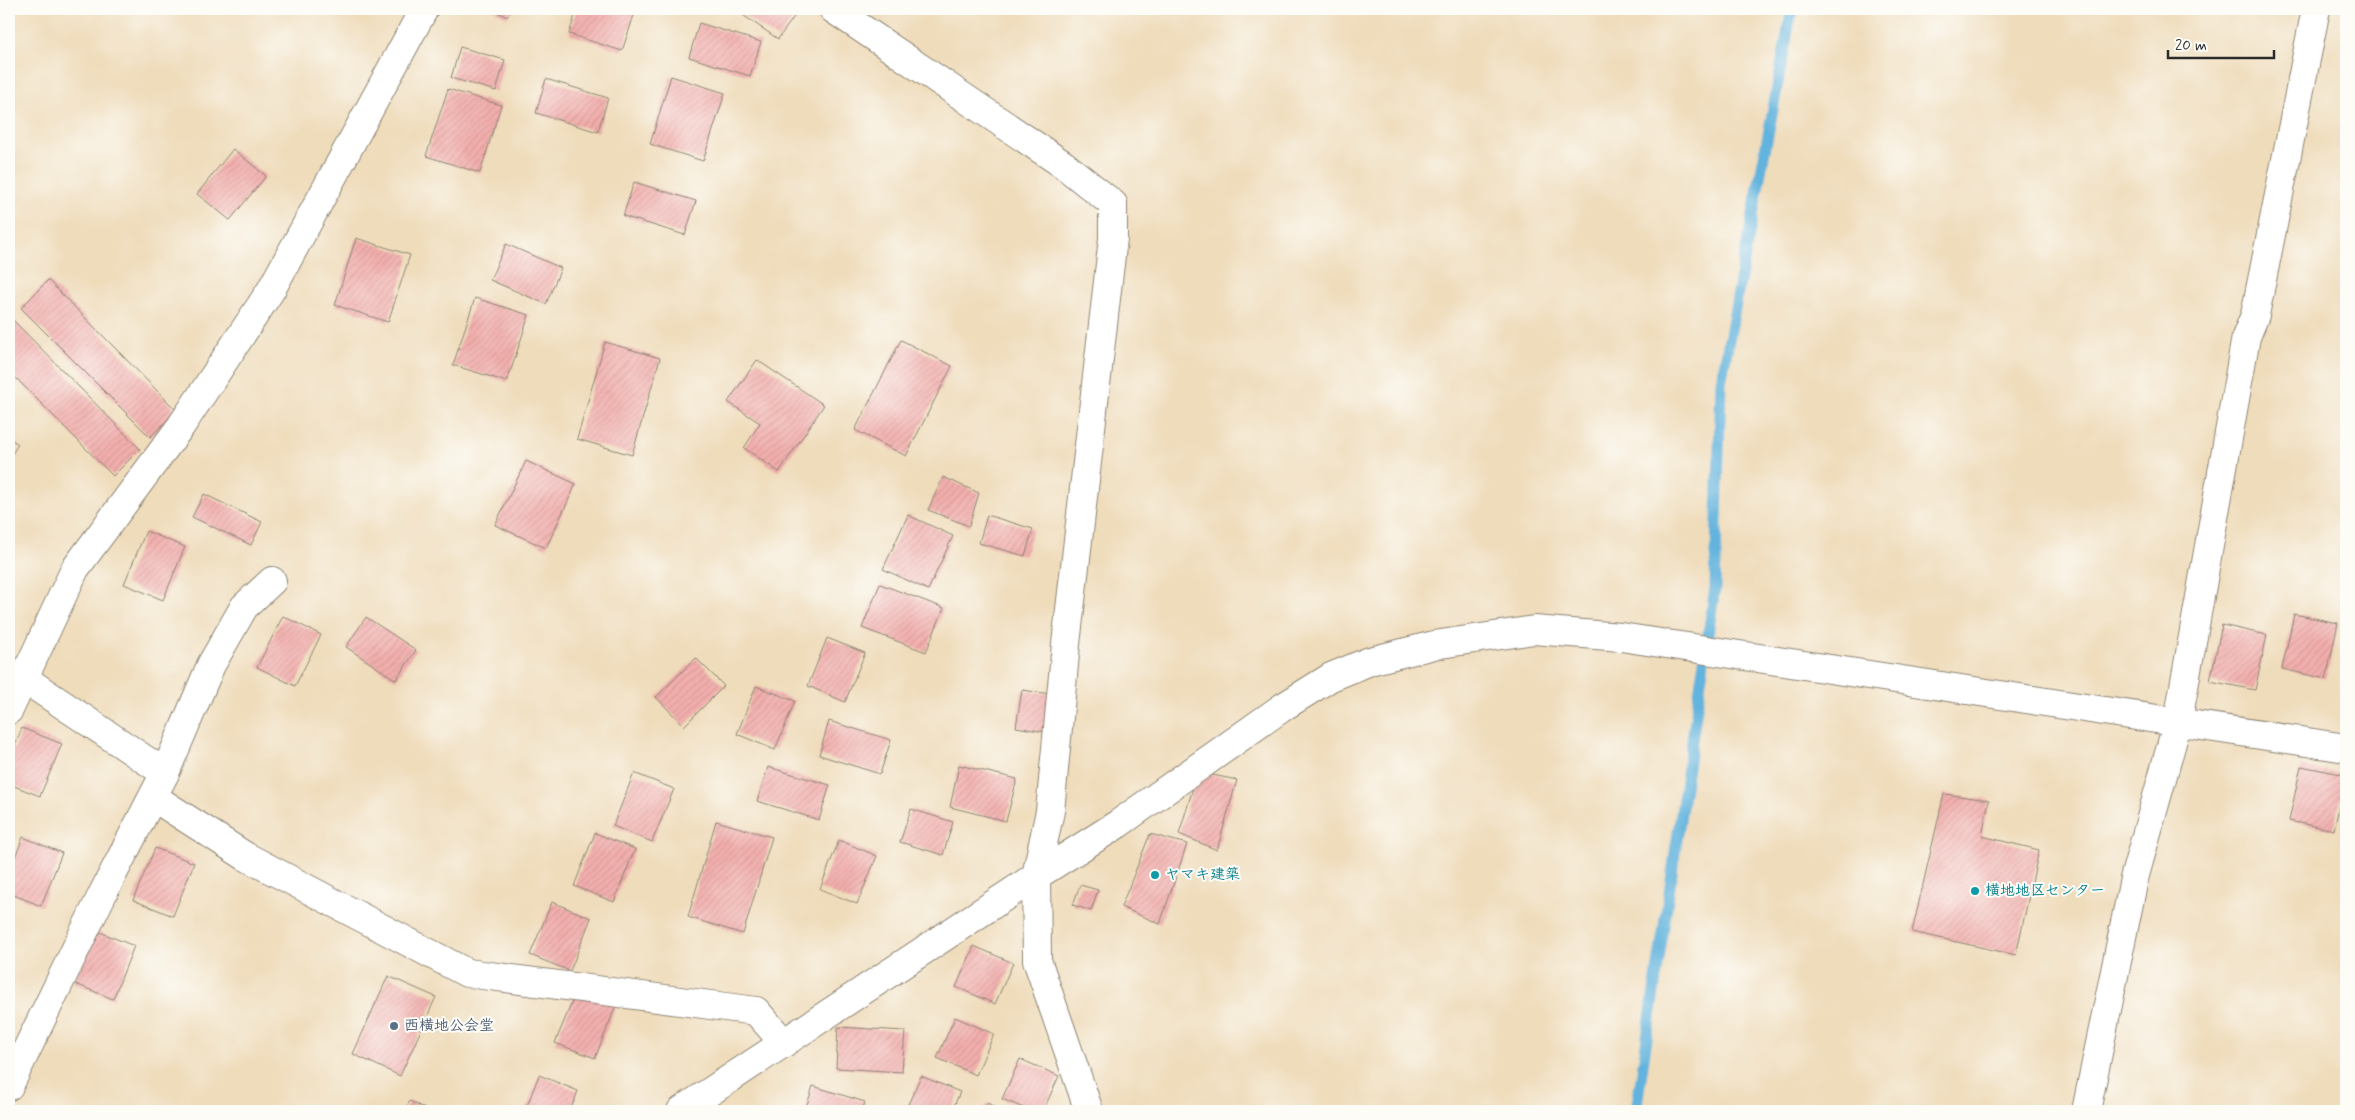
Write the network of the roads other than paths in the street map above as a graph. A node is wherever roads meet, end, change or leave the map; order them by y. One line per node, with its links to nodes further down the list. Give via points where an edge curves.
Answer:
1 (424, 9): 5 (street, via 271,290 182,426 75,569)
2 (833, 9): 10 (street, via 1064,165 1113,204 1113,238 1050,811)
3 (2316, 9): 7 (street, via 2255,315 2246,338)
4 (272, 581): 9 (street, via 244,607 210,665)
5 (24, 678): 6 (street); 9 (street)
6 (9, 710)
7 (2178, 721): 8 (street); 10 (street, via 1621,637 1534,630 1434,645 1370,661 1331,677 1283,707 1118,824); 15 (street, via 2134,879)
8 (2346, 748)
9 (159, 785): 11 (street, via 245,856 467,973 756,1011); 12 (street)
10 (1036, 876): 11 (street); 14 (street, via 1037,960)
11 (784, 1042): 13 (street)
12 (9, 1086)
13 (681, 1111)
14 (1089, 1111)
15 (2086, 1111)

